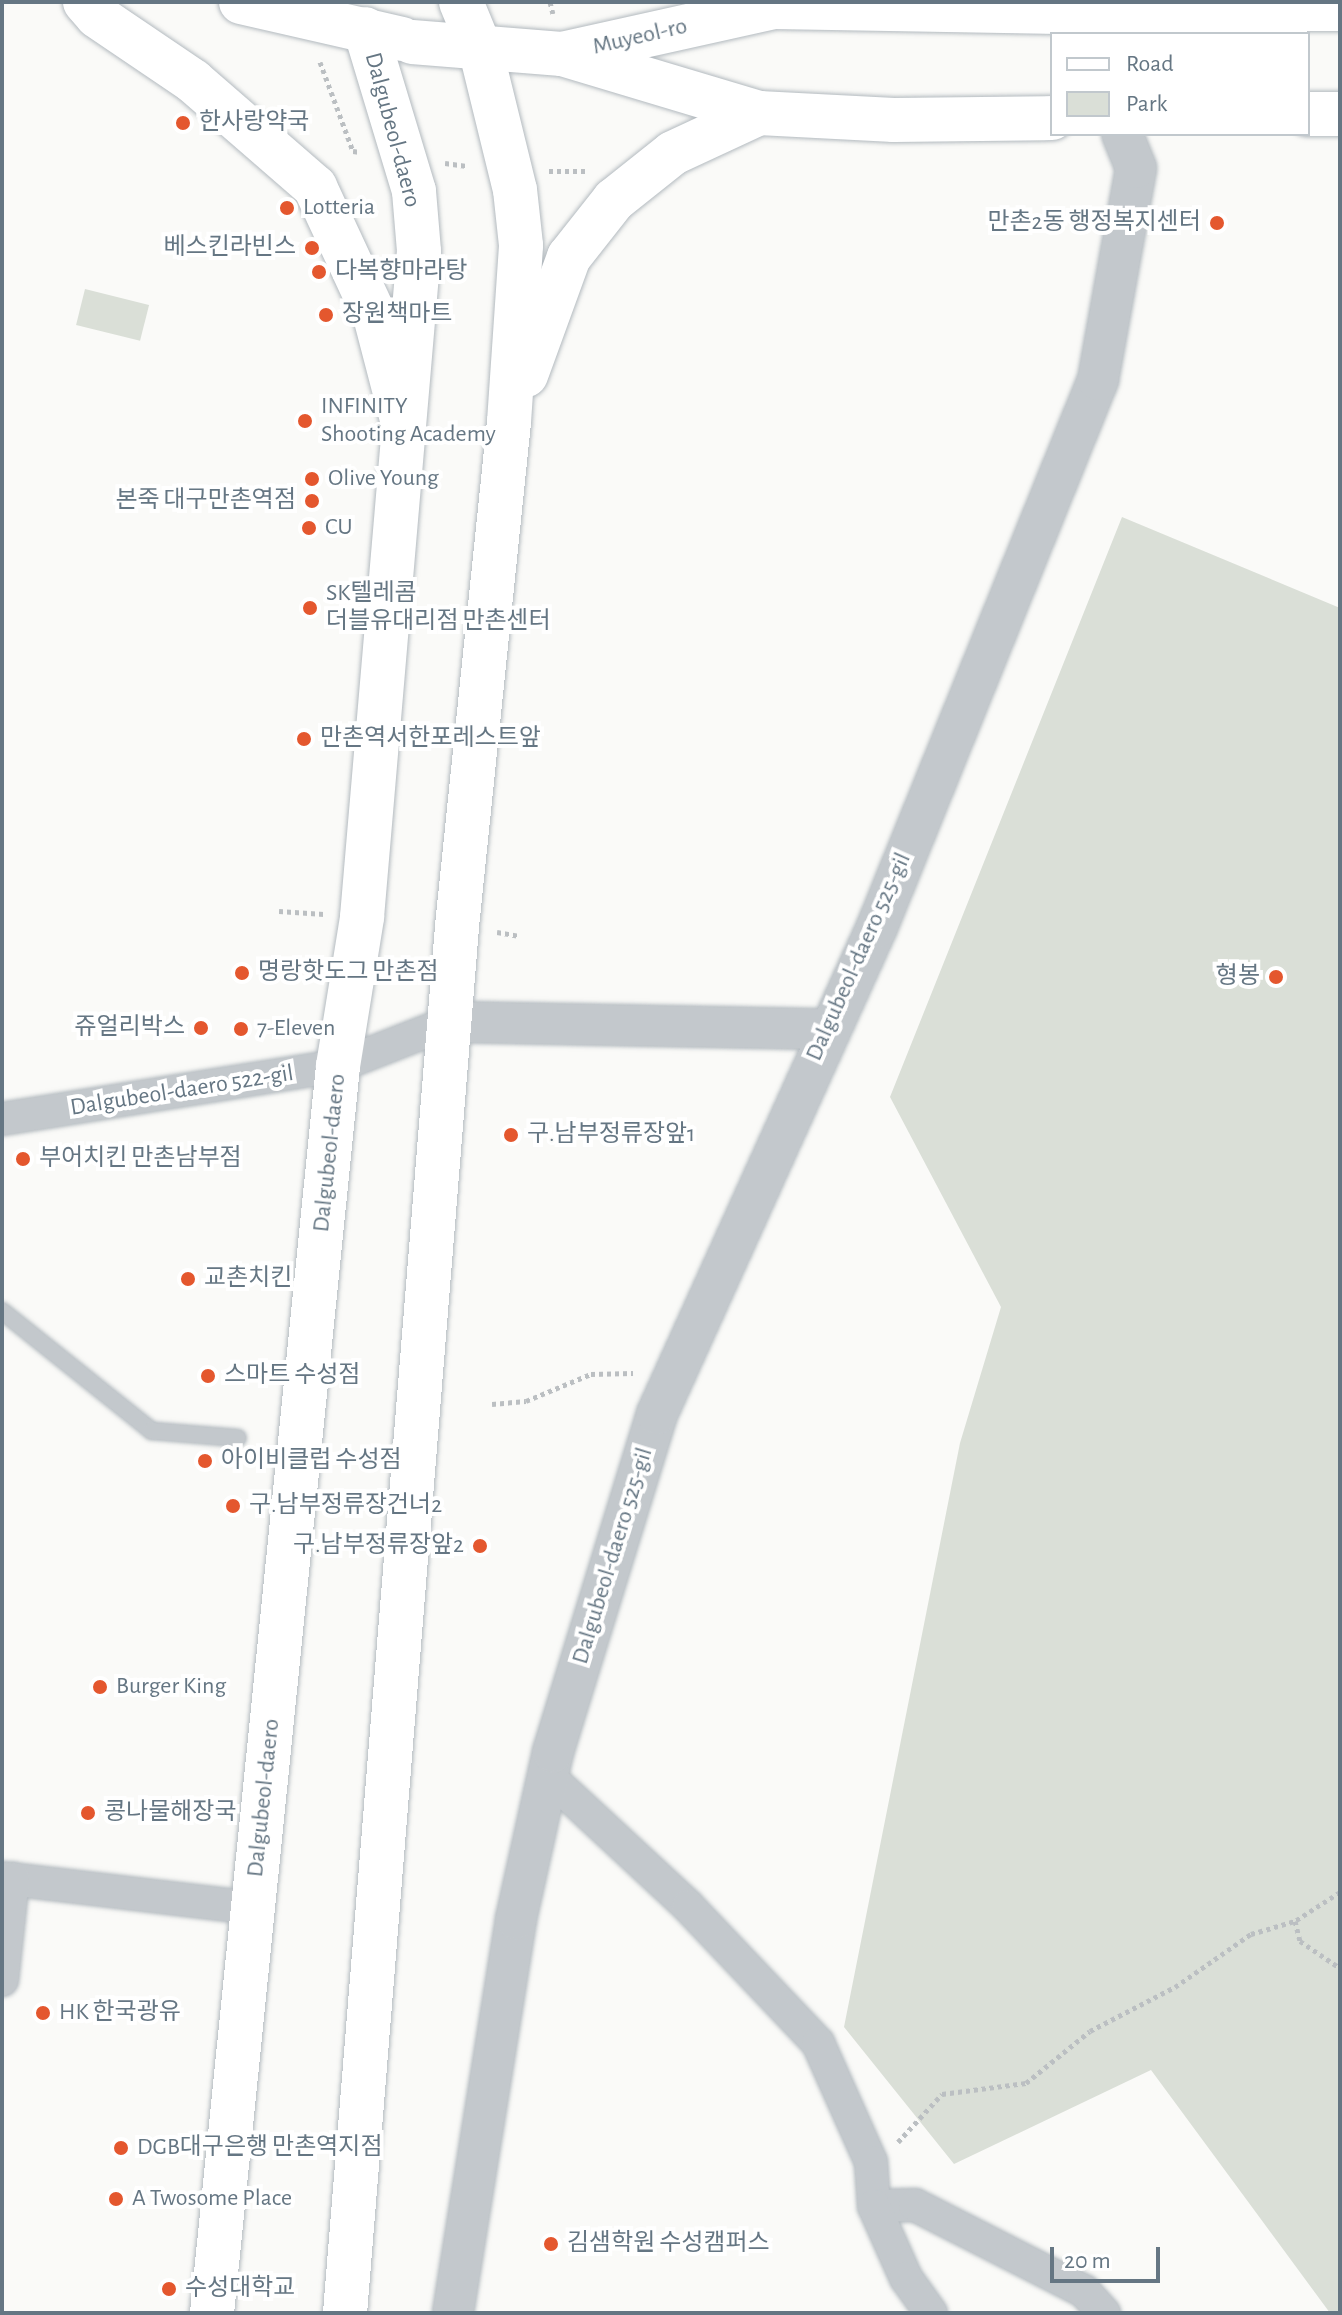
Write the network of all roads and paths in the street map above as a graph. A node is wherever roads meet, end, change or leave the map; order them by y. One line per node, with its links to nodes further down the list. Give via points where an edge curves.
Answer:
1 (85, 2): 17 (main road, via 97,16 216,99 315,187 375,316)
2 (241, 2): 8 (main road, Muyeol-ro)
3 (461, 2): 9 (main road)
4 (782, 5): 5 (main road, Muyeol-ro); 10 (main road, Muyeol-ro)
5 (913, 6): 6 (main road, Muyeol-ro)
6 (1274, 6): 7 (main road, Muyeol-ro)
7 (1340, 9)
8 (360, 15): 9 (main road, Muyeol-ro, via 412,42); 17 (main road, Dalgubeol-daero, via 414,191 419,251)
9 (480, 48): 10 (main road, Muyeol-ro); 16 (main road, via 515,190 521,245)
10 (562, 54): 11 (main road, Muyeol-ro)
11 (759, 113): 14 (main road, Muyeol-ro, via 894,120); 16 (main road, via 673,153 614,200 569,257)
12 (1310, 114): 13 (main road)
13 (1340, 114)
14 (1050, 118)
15 (1123, 136): 19 (street, Dalgubeol-daero 525-gil, via 1136,168 1098,380 877,927)
16 (509, 422): 18 (main road)
17 (404, 429): 20 (main road, Dalgubeol-daero, via 362,917)
18 (450, 1022): 19 (street); 20 (street, Dalgubeol-daero 522-gil); 36 (main road)
19 (827, 1029): 23 (street, Dalgubeol-daero 525-gil)
20 (338, 1066): 21 (street, Dalgubeol-daero 522-gil); 29 (main road, Dalgubeol-daero)
21 (2, 1119)
22 (2, 1311): 25 (lane, via 152,1431)
23 (668, 1388): 24 (path, via 625,1370 591,1374 526,1401); 26 (street, Dalgubeol-daero 525-gil)
24 (492, 1404)
25 (238, 1438)
26 (547, 1775): 33 (street, via 688,1906 818,2043); 37 (street, Dalgubeol-daero 525-gil, via 516,1919)
27 (8, 1879): 29 (street); 32 (street)
28 (1340, 1892): 30 (path)
29 (253, 1908): 35 (main road, Dalgubeol-daero)
30 (1295, 1921): 31 (path, via 1300,1941); 33 (path, via 1251,1934 1175,1987 1090,2031 1026,2083 942,2094 884,2159)
31 (1340, 1968)
32 (2, 1980)
33 (871, 2162): 34 (street)
34 (874, 2206): 38 (street, via 906,2278); 39 (street, via 915,2205 1084,2291)
35 (212, 2313)
36 (345, 2313)
37 (453, 2313)
38 (931, 2313)
39 (1104, 2313)

